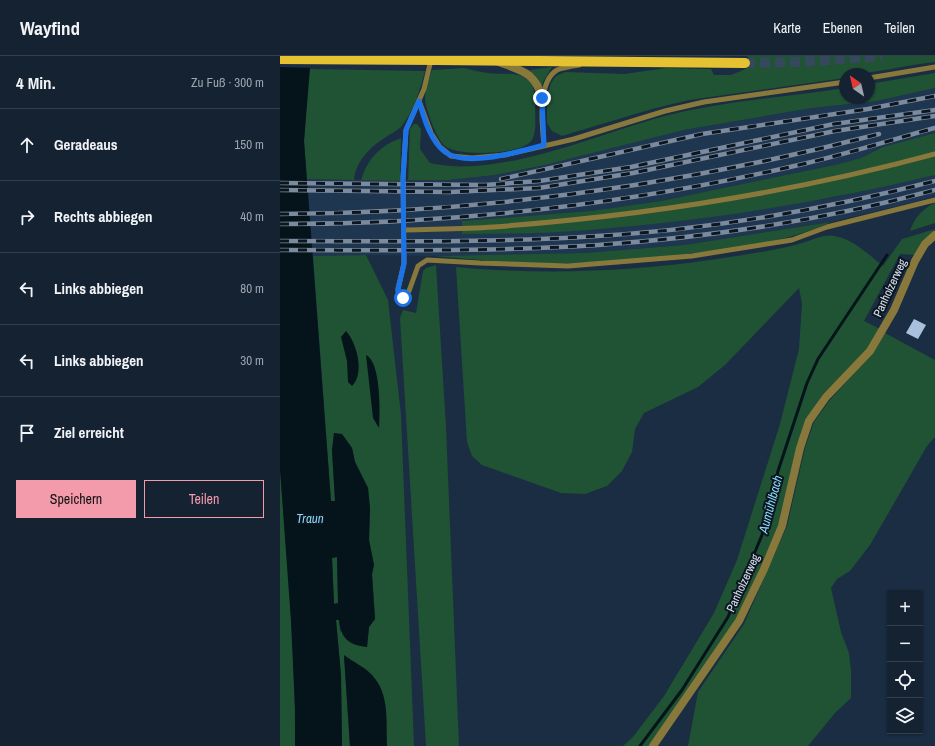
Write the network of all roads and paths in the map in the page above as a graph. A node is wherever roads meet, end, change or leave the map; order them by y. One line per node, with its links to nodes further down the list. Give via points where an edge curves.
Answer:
1 (434, 58): 2 (main road, bridge); 3 (main road); 10 (lane)
2 (280, 59)
3 (496, 60): 4 (main road); 9 (street, via 530,74)
4 (604, 62): 5 (main road); 9 (lane, via 566,67 556,71 550,78)
5 (745, 63)
6 (935, 67): 7 (lane)
7 (875, 77)
8 (839, 83): 11 (lane, via 665,110 574,139)
9 (542, 98): 11 (lane)
10 (419, 101): 11 (lane, via 435,141 452,156 472,158 505,155); 14 (lane, via 406,130 403,178)
11 (544, 145)
12 (935, 154): 14 (lane, via 850,176 666,208 565,221)
13 (935, 200): 14 (lane, via 827,227 792,240 692,256 568,266 427,260 418,266 409,291 399,301 398,289 404,264)
14 (405, 230)
15 (935, 235): 16 (street, Panholzerweg, via 915,261 894,310 870,351 826,397 809,421 782,526 752,594 739,621)
16 (653, 746)

